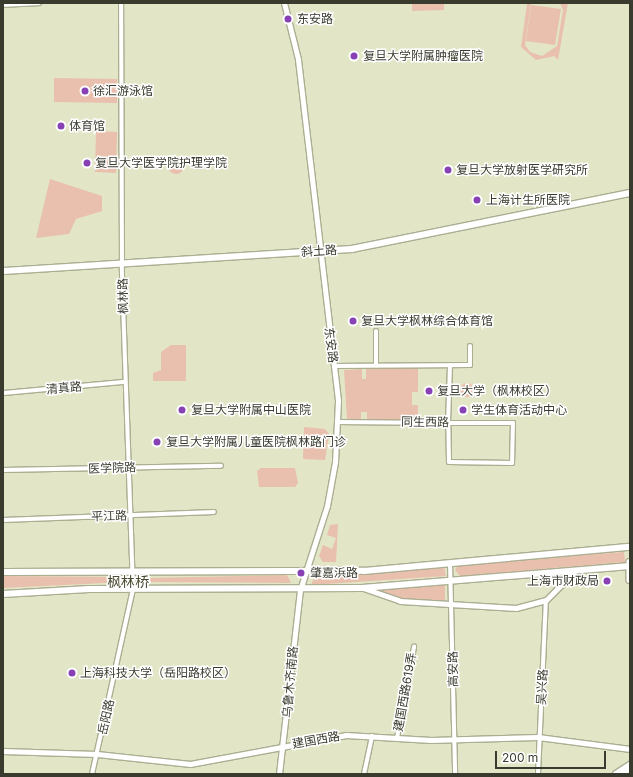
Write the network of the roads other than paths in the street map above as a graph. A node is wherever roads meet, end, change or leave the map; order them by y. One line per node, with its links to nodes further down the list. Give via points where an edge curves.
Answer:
1 (39, 3): 4 (street)
2 (121, 3): 7 (street, 枫林路)
3 (284, 3): 6 (street, 东安路, via 298,59)
4 (3, 5)
5 (630, 193): 6 (main road, 斜土路, via 352,249)
6 (320, 251): 7 (main road, 斜土路); 13 (street, 东安路)
7 (122, 266): 8 (main road, 斜土路); 14 (street, 枫林路)
8 (3, 271)
9 (376, 331): 11 (street)
10 (470, 346): 12 (street, via 470,365)
11 (376, 365): 12 (street); 13 (street)
12 (450, 365): 17 (street)
13 (334, 366): 16 (street, 东安路)
14 (124, 382): 15 (street, 清真路); 19 (street, 枫林路)
15 (3, 393)
16 (337, 422): 17 (street, 同生西路); 30 (street, 东安路, via 335,462 327,506)
17 (448, 423): 17 (street, 同生西路, via 513,423 512,463 449,462)
18 (221, 466): 19 (street, 医学院路)
19 (128, 467): 20 (street, 医学院路); 22 (street, 枫林路)
20 (3, 470)
21 (214, 512): 22 (street, 平江路)
22 (130, 515): 23 (street, 平江路); 27 (street, 枫林路)
23 (3, 520)
24 (630, 547): 25 (main road)
25 (450, 563): 30 (main road); 32 (street, 高安路)
26 (630, 565): 28 (main road); 31 (main road)
27 (133, 571): 29 (main road); 30 (main road); 34 (street, 枫林路)
28 (575, 571): 32 (main road); 37 (street)
29 (3, 572)
30 (305, 573): 35 (street, 东安路)
31 (630, 580)
32 (451, 582): 33 (main road); 38 (street, 高安路)
33 (362, 588): 35 (main road); 38 (street, via 400,602)
34 (133, 589): 35 (main road); 36 (main road); 47 (street, 岳阳路)
35 (300, 590): 44 (street, 乌鲁木齐南路)
36 (3, 594)
37 (546, 600): 38 (street, via 516,608); 41 (street, 吴兴路)
38 (452, 603): 43 (street, 高安路)
39 (414, 647): 42 (street, 建国西路619弄)
40 (372, 736): 42 (street, 建国西路); 44 (street, 建国西路, via 346,735); 52 (street)
41 (538, 736): 43 (street, 建国西路); 45 (street, 建国西路); 54 (street, 吴兴路)
42 (397, 738): 43 (street, 建国西路)
43 (455, 740): 53 (street, 高安路)
44 (283, 746): 47 (street, 建国西路, via 190,764); 51 (street, 乌鲁木齐南路)
45 (630, 749)
46 (3, 751): 47 (street, 建国西路)
47 (97, 754): 50 (street, 岳阳路)
48 (630, 764): 55 (main road)
49 (630, 770): 56 (main road)
50 (92, 774)
51 (279, 774)
52 (364, 774)
53 (455, 774)
54 (538, 774)
55 (616, 774)
56 (624, 774)

